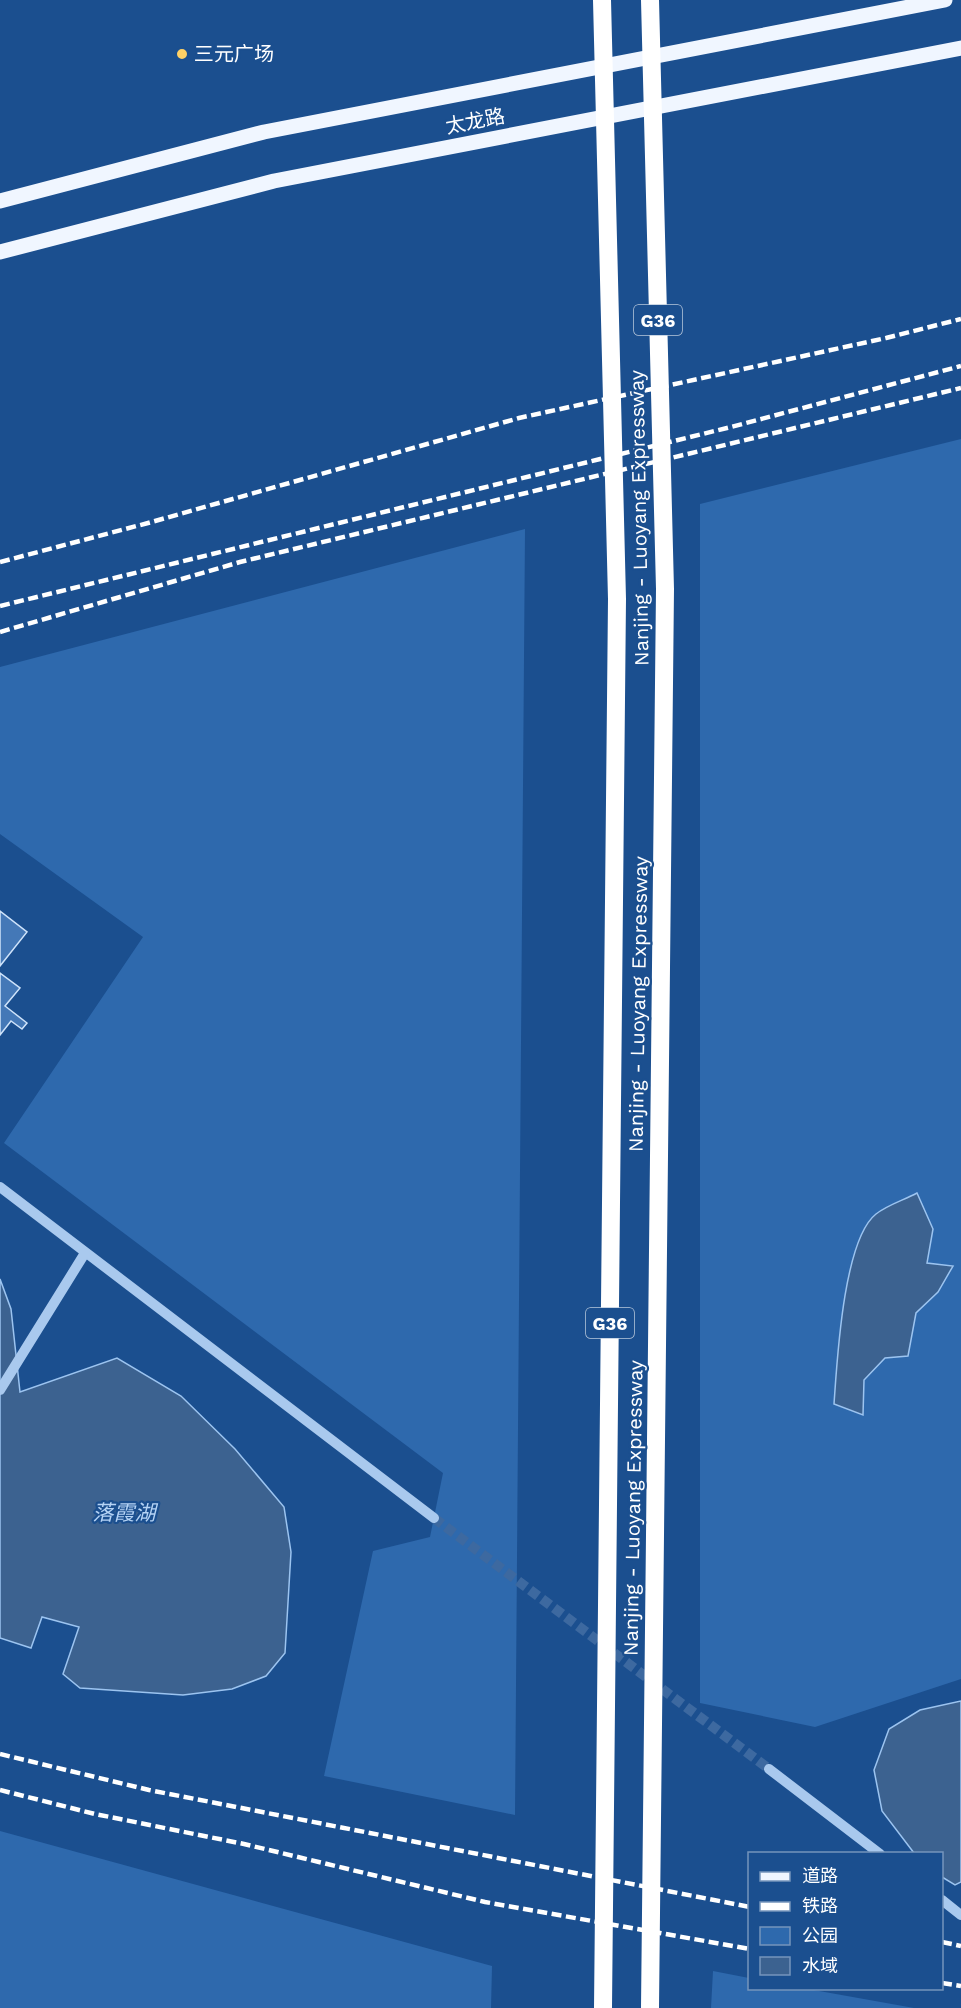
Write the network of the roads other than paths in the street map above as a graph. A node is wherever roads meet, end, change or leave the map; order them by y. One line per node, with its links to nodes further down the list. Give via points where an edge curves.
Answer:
1 (602, 0): 15 (highway, Nanjing - Luoyang Expressway / G36, via 617,638)
2 (650, 0): 16 (highway, Nanjing - Luoyang Expressway / G36, via 665,640)
3 (945, 0): 5 (main road, 太龙路, via 264,132)
4 (961, 48): 6 (main road, 太龙路, via 274,181)
5 (0, 201)
6 (0, 252)
7 (0, 1187): 8 (lane)
8 (85, 1253): 9 (lane); 10 (lane)
9 (0, 1390)
10 (434, 1518)
11 (769, 1769): 12 (lane)
12 (877, 1852)
13 (943, 1901): 14 (lane)
14 (961, 1915)
15 (603, 2008)
16 (650, 2008)

